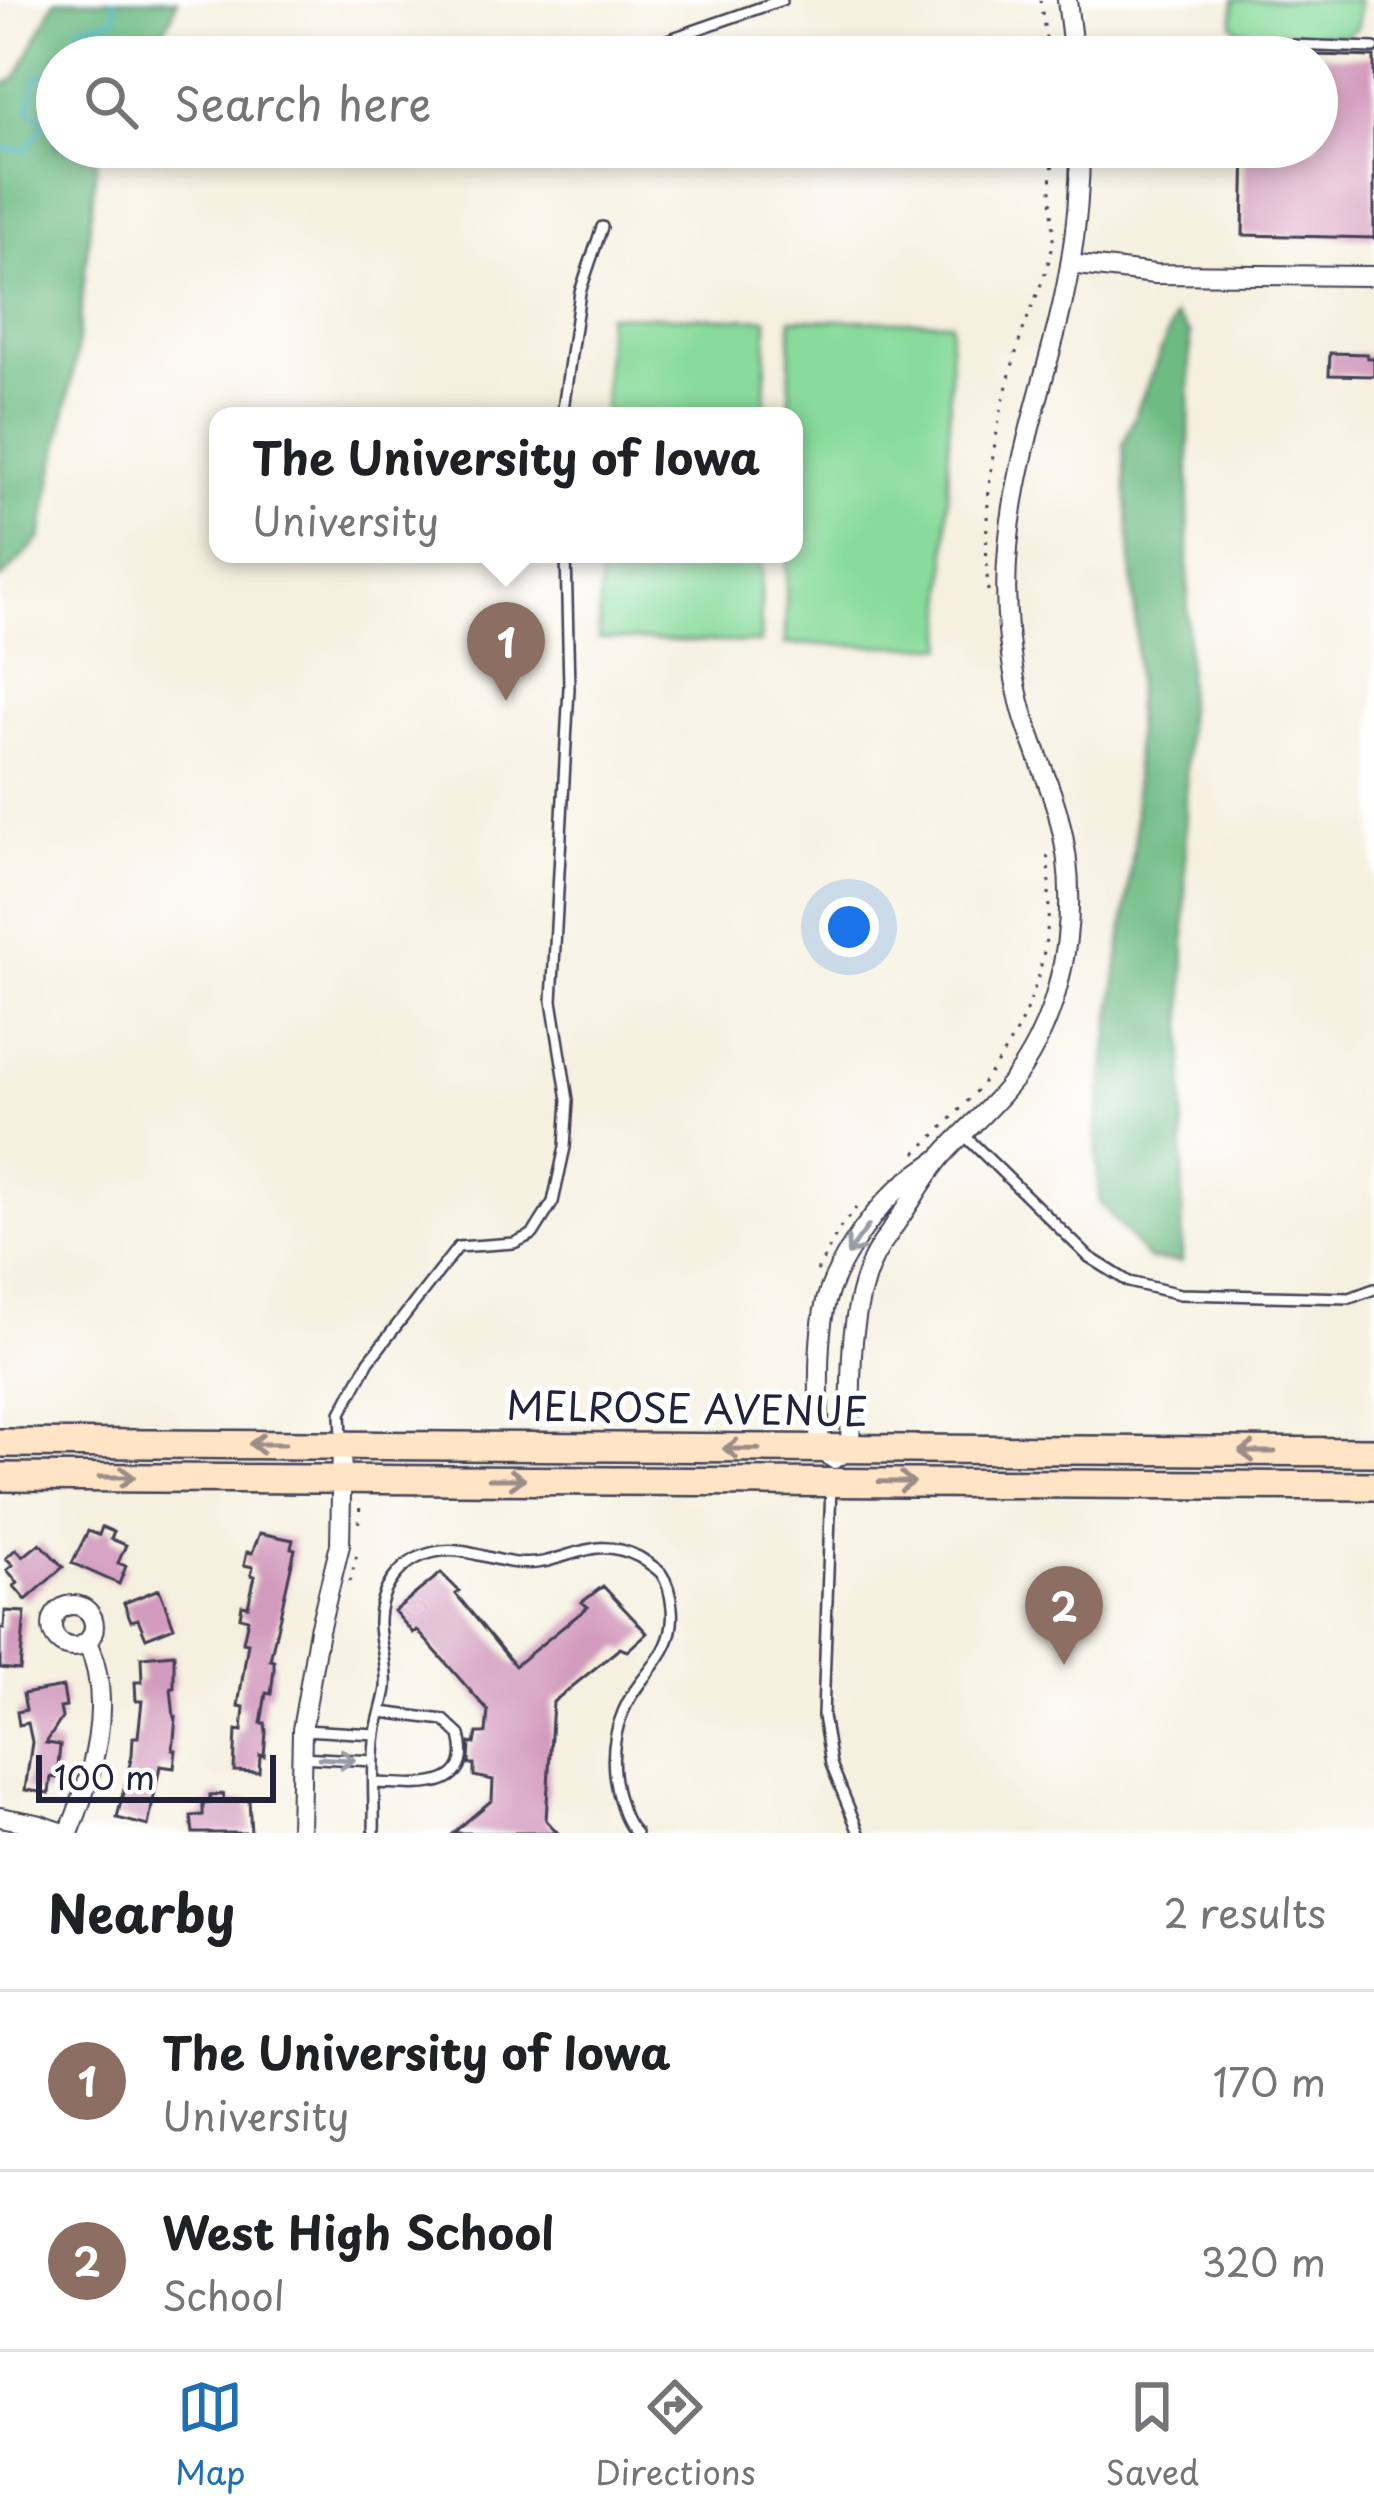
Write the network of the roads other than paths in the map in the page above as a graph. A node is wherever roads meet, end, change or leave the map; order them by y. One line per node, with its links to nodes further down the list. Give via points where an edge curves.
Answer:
1 (782, 0): 3 (lane)
2 (1066, 0): 5 (street)
3 (759, 4): 4 (lane)
4 (674, 36)
5 (1071, 36)
6 (1338, 46): 7 (lane)
7 (1374, 47)
8 (1080, 168): 10 (street)
9 (602, 227): 12 (lane, via 580,292)
10 (1070, 264): 11 (street, via 1155,274); 14 (street, via 1015,487 1006,595 1012,665 1065,850 1065,950 1033,1049)
11 (1374, 276)
12 (563, 407)
13 (566, 563): 18 (lane, via 552,1000 568,1100 553,1202 533,1234 514,1244 458,1247 369,1361 341,1413)
14 (963, 1134): 15 (street); 16 (lane, via 1089,1258 1129,1282 1180,1294 1350,1298)
15 (940, 1158): 20 (street, via 882,1241 864,1282); 20 (street, one-way to 20, via 896,1191 837,1271 822,1329)
16 (1374, 1289)
17 (0, 1443): 18 (main road, MELROSE AVENUE, one-way to 17)
18 (342, 1444): 20 (main road, MELROSE AVENUE, one-way to 18); 22 (street)
19 (1374, 1452): 20 (main road, MELROSE AVENUE, one-way to 20)
20 (834, 1460): 22 (main road, MELROSE AVENUE, one-way to 20); 23 (main road, MELROSE AVENUE, one-way to 23); 36 (lane, via 823,1716 831,1764)
21 (0, 1477): 22 (main road, MELROSE AVENUE, one-way to 22)
22 (351, 1486): 26 (street)
23 (1374, 1486)
24 (87, 1642): 32 (street, via 99,1722 86,1790)
25 (381, 1712): 27 (lane); 30 (lane, via 444,1720 460,1735 462,1761 443,1781); 35 (lane, via 382,1601 398,1570 416,1558 448,1550 532,1564 592,1547 628,1552 659,1571 673,1623 668,1647 631,1696 616,1734 614,1779)
26 (302, 1730): 27 (lane); 28 (street)
27 (376, 1734): 29 (lane)
28 (300, 1756): 29 (lane, one-way to 29); 33 (street)
29 (374, 1761): 30 (lane)
30 (375, 1783): 34 (lane)
31 (0, 1817): 32 (street)
32 (67, 1833)
33 (300, 1833)
34 (374, 1833)
35 (635, 1833)
36 (859, 1833)

